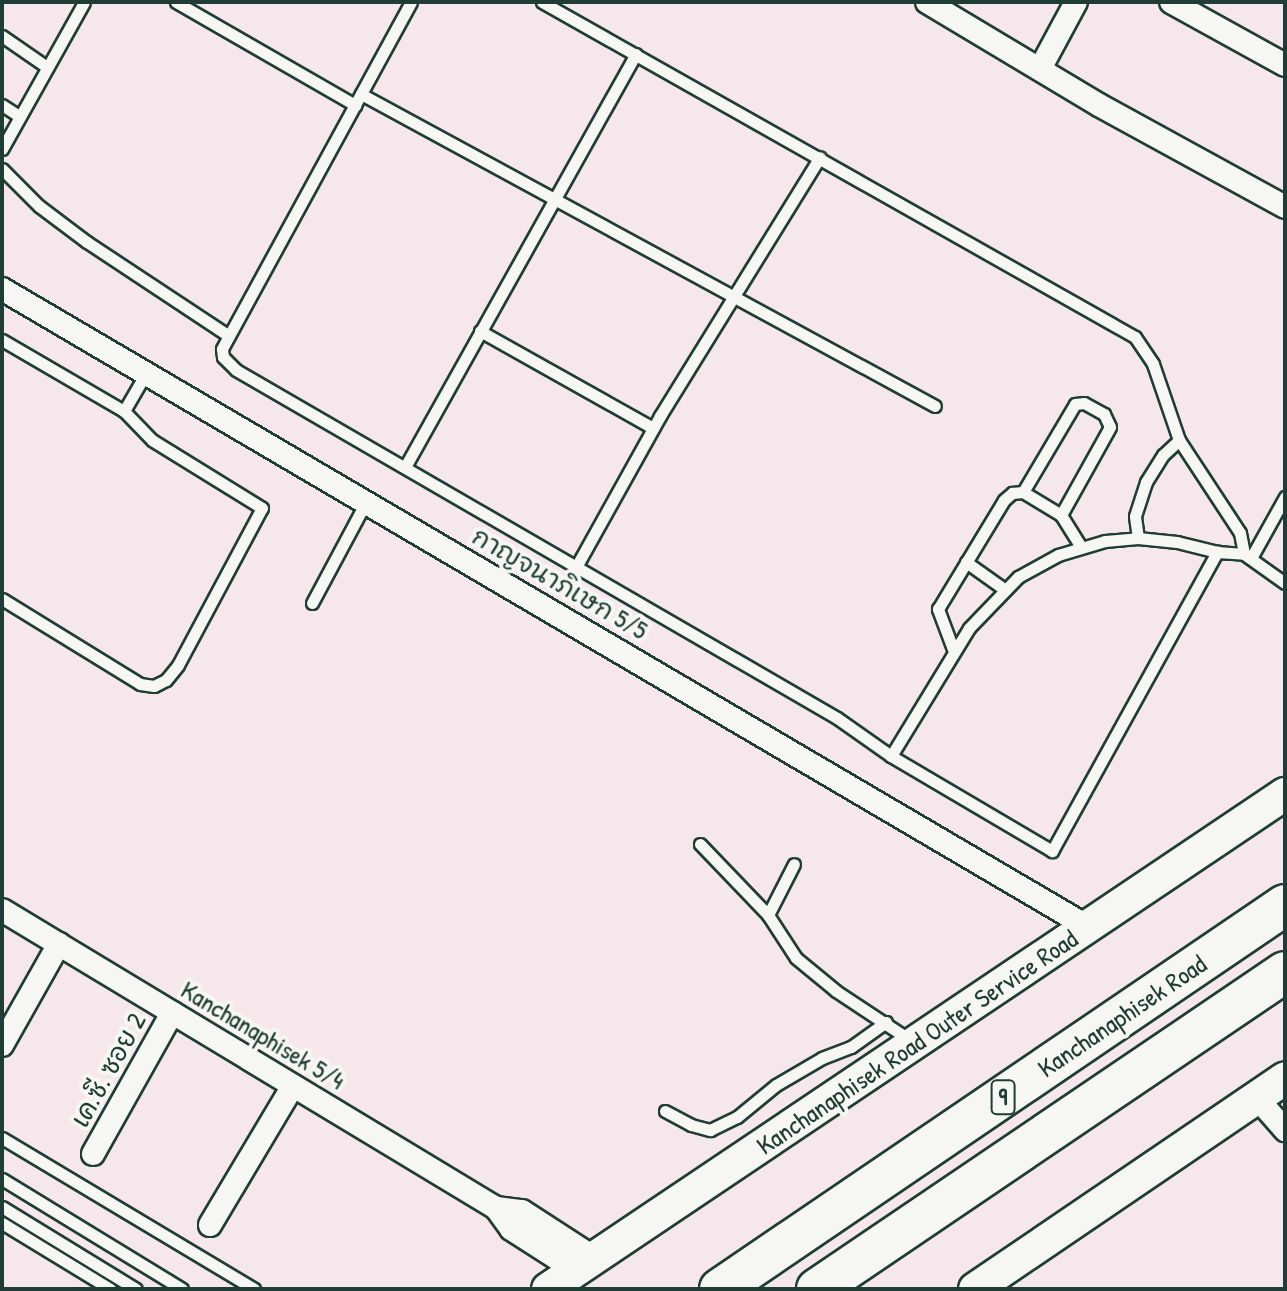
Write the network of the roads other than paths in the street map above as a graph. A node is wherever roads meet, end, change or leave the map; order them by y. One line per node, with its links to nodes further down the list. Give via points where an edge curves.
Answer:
1 (84, 2): 11 (lane)
2 (176, 2): 13 (lane)
3 (411, 2): 13 (lane)
4 (542, 2): 9 (lane)
5 (927, 2): 12 (street)
6 (1076, 2): 12 (street)
7 (1171, 2): 10 (street)
8 (2, 36): 11 (lane)
9 (636, 54): 17 (lane); 19 (lane)
10 (1285, 65)
11 (47, 67): 15 (lane)
12 (1041, 67): 20 (street, via 1099,105)
13 (358, 100): 19 (lane); 24 (lane)
14 (2, 105): 15 (lane)
15 (19, 116): 16 (lane)
16 (2, 149)
17 (820, 157): 22 (lane); 30 (lane, via 1135,337 1153,364)
18 (2, 169): 24 (lane, via 87,242)
19 (553, 201): 22 (lane); 23 (lane)
20 (1285, 207)
21 (2, 289): 26 (street, กาญจนาภิเษก 5/5)
22 (735, 298): 27 (lane); 29 (lane)
23 (480, 331): 29 (lane); 31 (lane)
24 (229, 336): 31 (lane, via 222,349 228,364)
25 (2, 340): 28 (lane)
26 (146, 373): 28 (lane); 34 (street, กาญจนาภิเษก 5/5)
27 (935, 406)
28 (124, 411): 44 (lane, via 152,440 262,508 178,665 166,680 154,686 140,684)
29 (653, 428): 41 (lane)
30 (1179, 440): 36 (lane, via 1146,482 1135,516); 39 (lane, via 1240,533)
31 (405, 467): 41 (lane)
32 (1023, 492): 35 (lane); 35 (lane, via 1075,404 1104,414 1110,427); 40 (lane, via 1004,500)
33 (1285, 497): 39 (lane)
34 (366, 502): 45 (lane); 54 (street, กาญจนาภิเษก 5/5)
35 (1061, 515): 37 (lane)
36 (1138, 538): 37 (lane); 38 (lane)
37 (1080, 546): 43 (lane)
38 (1217, 552): 39 (lane); 47 (lane, via 1052,851)
39 (1248, 556): 42 (lane)
40 (966, 562): 43 (lane); 46 (lane, via 938,609)
41 (576, 567): 47 (lane, via 837,718)
42 (1285, 583)
43 (1004, 589): 46 (lane)
44 (2, 599)
45 (312, 603)
46 (953, 649): 47 (lane)
47 (891, 756)
48 (1285, 794): 54 (main road, Kanchanaphisek Road Outer Service Road)
49 (700, 844): 53 (lane)
50 (794, 864): 53 (lane)
51 (1285, 905): 78 (highway, Kanchanaphisek Road / 9)
52 (2, 910): 55 (street, Kanchanaphisek 5/4)
53 (768, 915): 58 (lane, via 796,958)
54 (1088, 927): 59 (main road, Kanchanaphisek Road Outer Service Road)
55 (59, 944): 57 (street, Kanchanaphisek 5/4); 60 (street)
56 (1285, 972): 79 (highway, 9)
57 (172, 1013): 62 (street, Kanchanaphisek 5/4); 67 (street, เค.ซี. ซอย 2)
58 (886, 1022): 59 (lane); 64 (lane, via 710,1130)
59 (917, 1044): 72 (main road, Kanchanaphisek Road Outer Service Road)
60 (2, 1045)
61 (1285, 1078): 63 (main road)
62 (293, 1086): 71 (street); 72 (street, Kanchanaphisek 5/4, via 496,1208 511,1229)
63 (1257, 1098): 65 (street); 80 (main road)
64 (665, 1111)
65 (1285, 1130)
66 (2, 1138): 76 (lane)
67 (93, 1154)
68 (2, 1179): 75 (lane)
69 (2, 1207): 74 (lane)
70 (2, 1223): 73 (lane)
71 (210, 1225)
72 (584, 1264): 77 (main road, Kanchanaphisek Road Outer Service Road)
73 (110, 1289)
74 (136, 1289)
75 (182, 1289)
76 (254, 1289)
77 (548, 1289)
78 (720, 1289)
79 (817, 1289)
80 (975, 1289)

